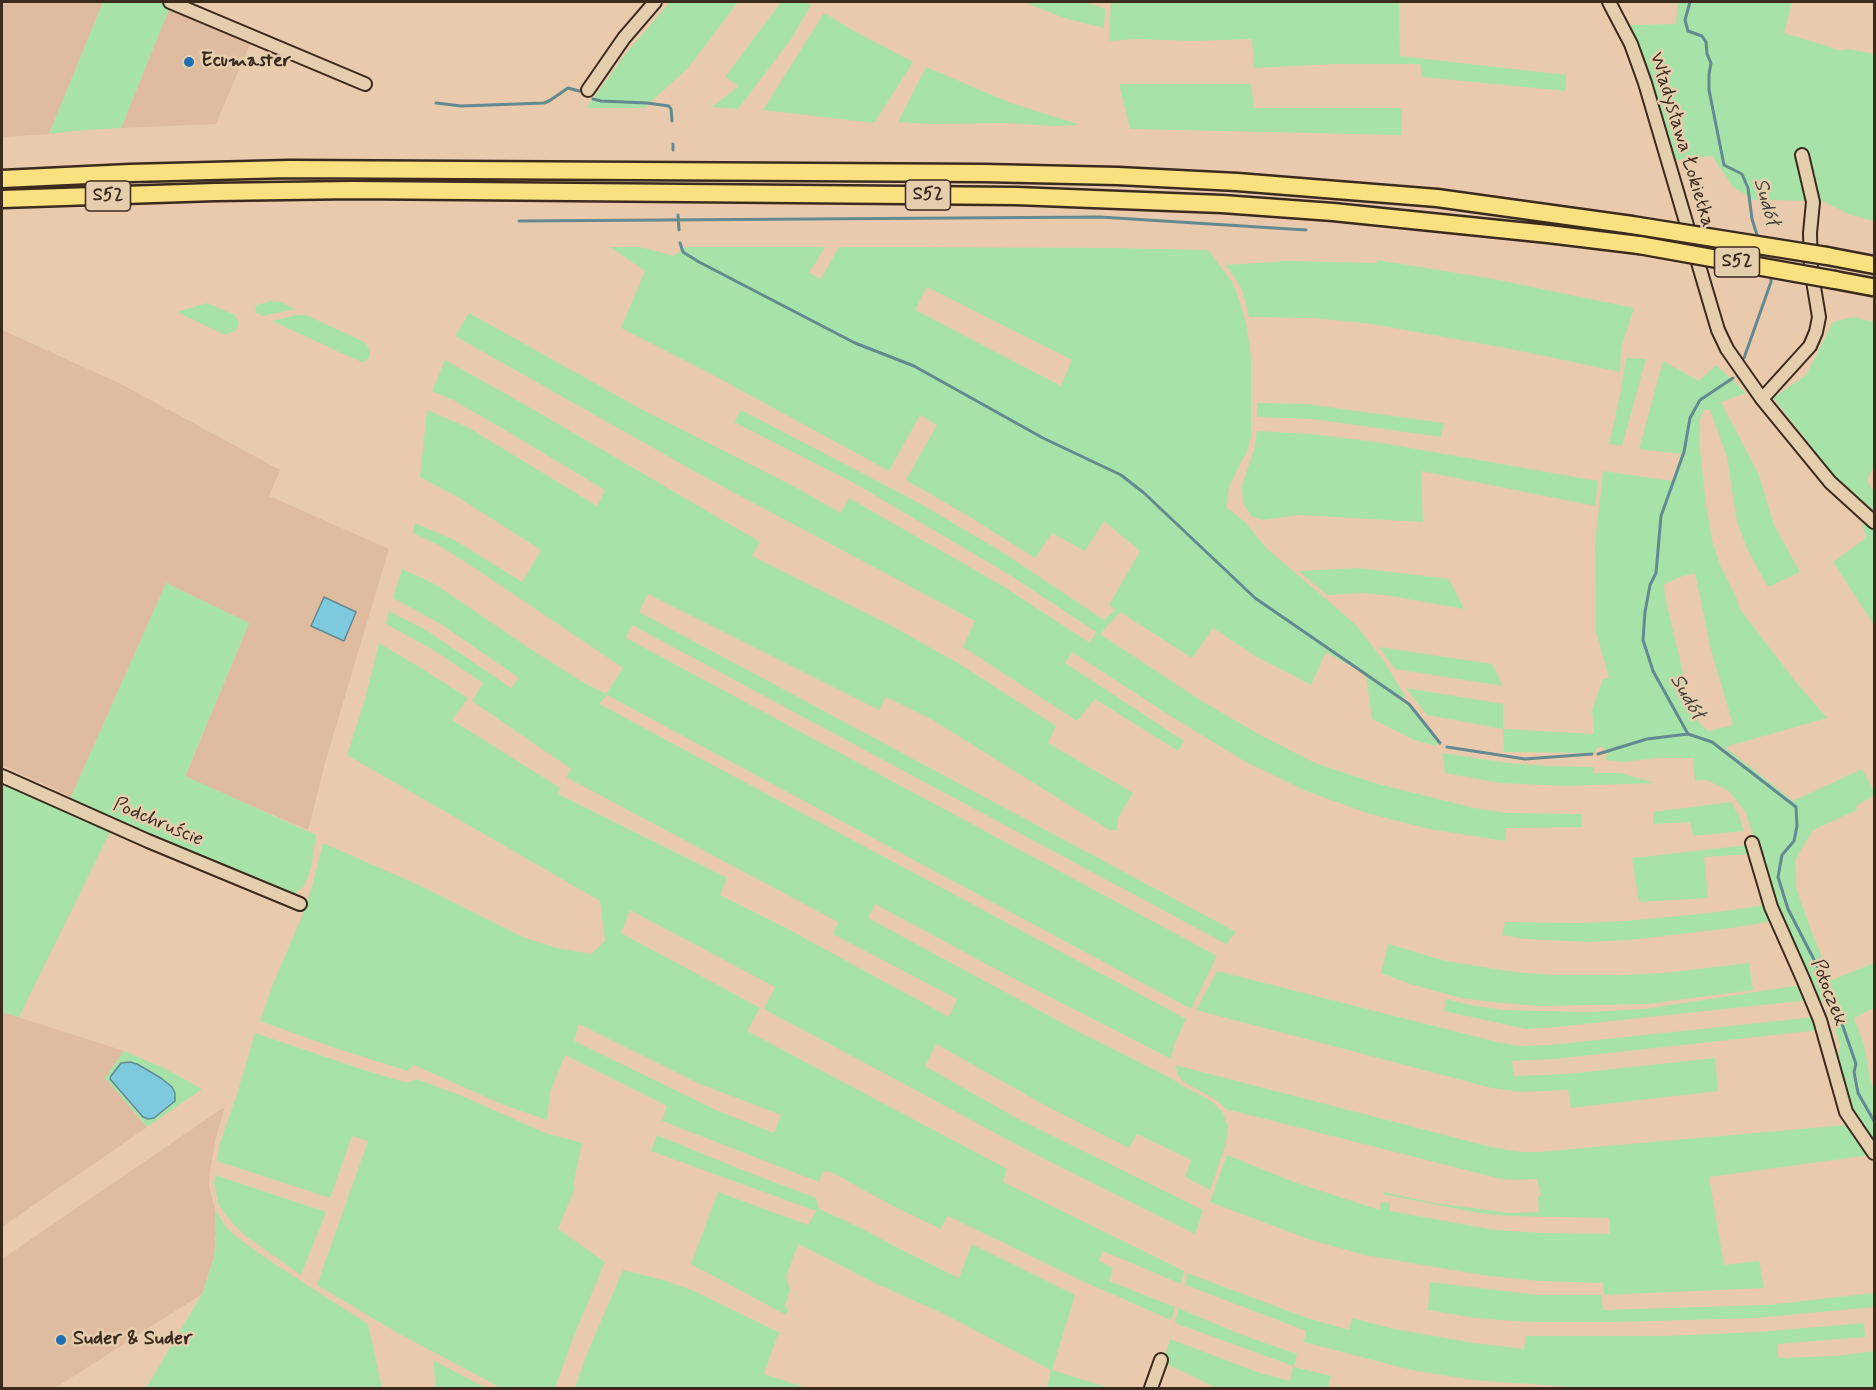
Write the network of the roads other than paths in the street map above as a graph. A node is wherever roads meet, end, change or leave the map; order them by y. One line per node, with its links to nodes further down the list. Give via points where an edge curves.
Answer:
1 (170, 2): 4 (street)
2 (655, 2): 5 (street)
3 (1610, 2): 11 (street, Władysława Łokietka, via 1645,83 1718,330)
4 (364, 84)
5 (588, 90)
6 (1802, 155): 11 (street, via 1813,202 1811,269 1819,317 1810,346)
7 (2, 179): 9 (highway, S52, bridge, via 289,169 1118,176 1437,198)
8 (2, 200): 10 (highway, S52, bridge, via 353,190 1039,196 1222,204 1462,224 1639,245)
9 (1875, 265)
10 (1872, 287)
11 (1762, 399): 12 (street, Władysława Łokietka, via 1830,482)
12 (1875, 522)
13 (2, 776): 15 (street, Podchruście)
14 (1752, 843): 16 (street, Potoczek, via 1771,907 1820,1020 1846,1112)
15 (300, 904)
16 (1875, 1153)
17 (1161, 1360): 18 (street)
18 (1151, 1389)

